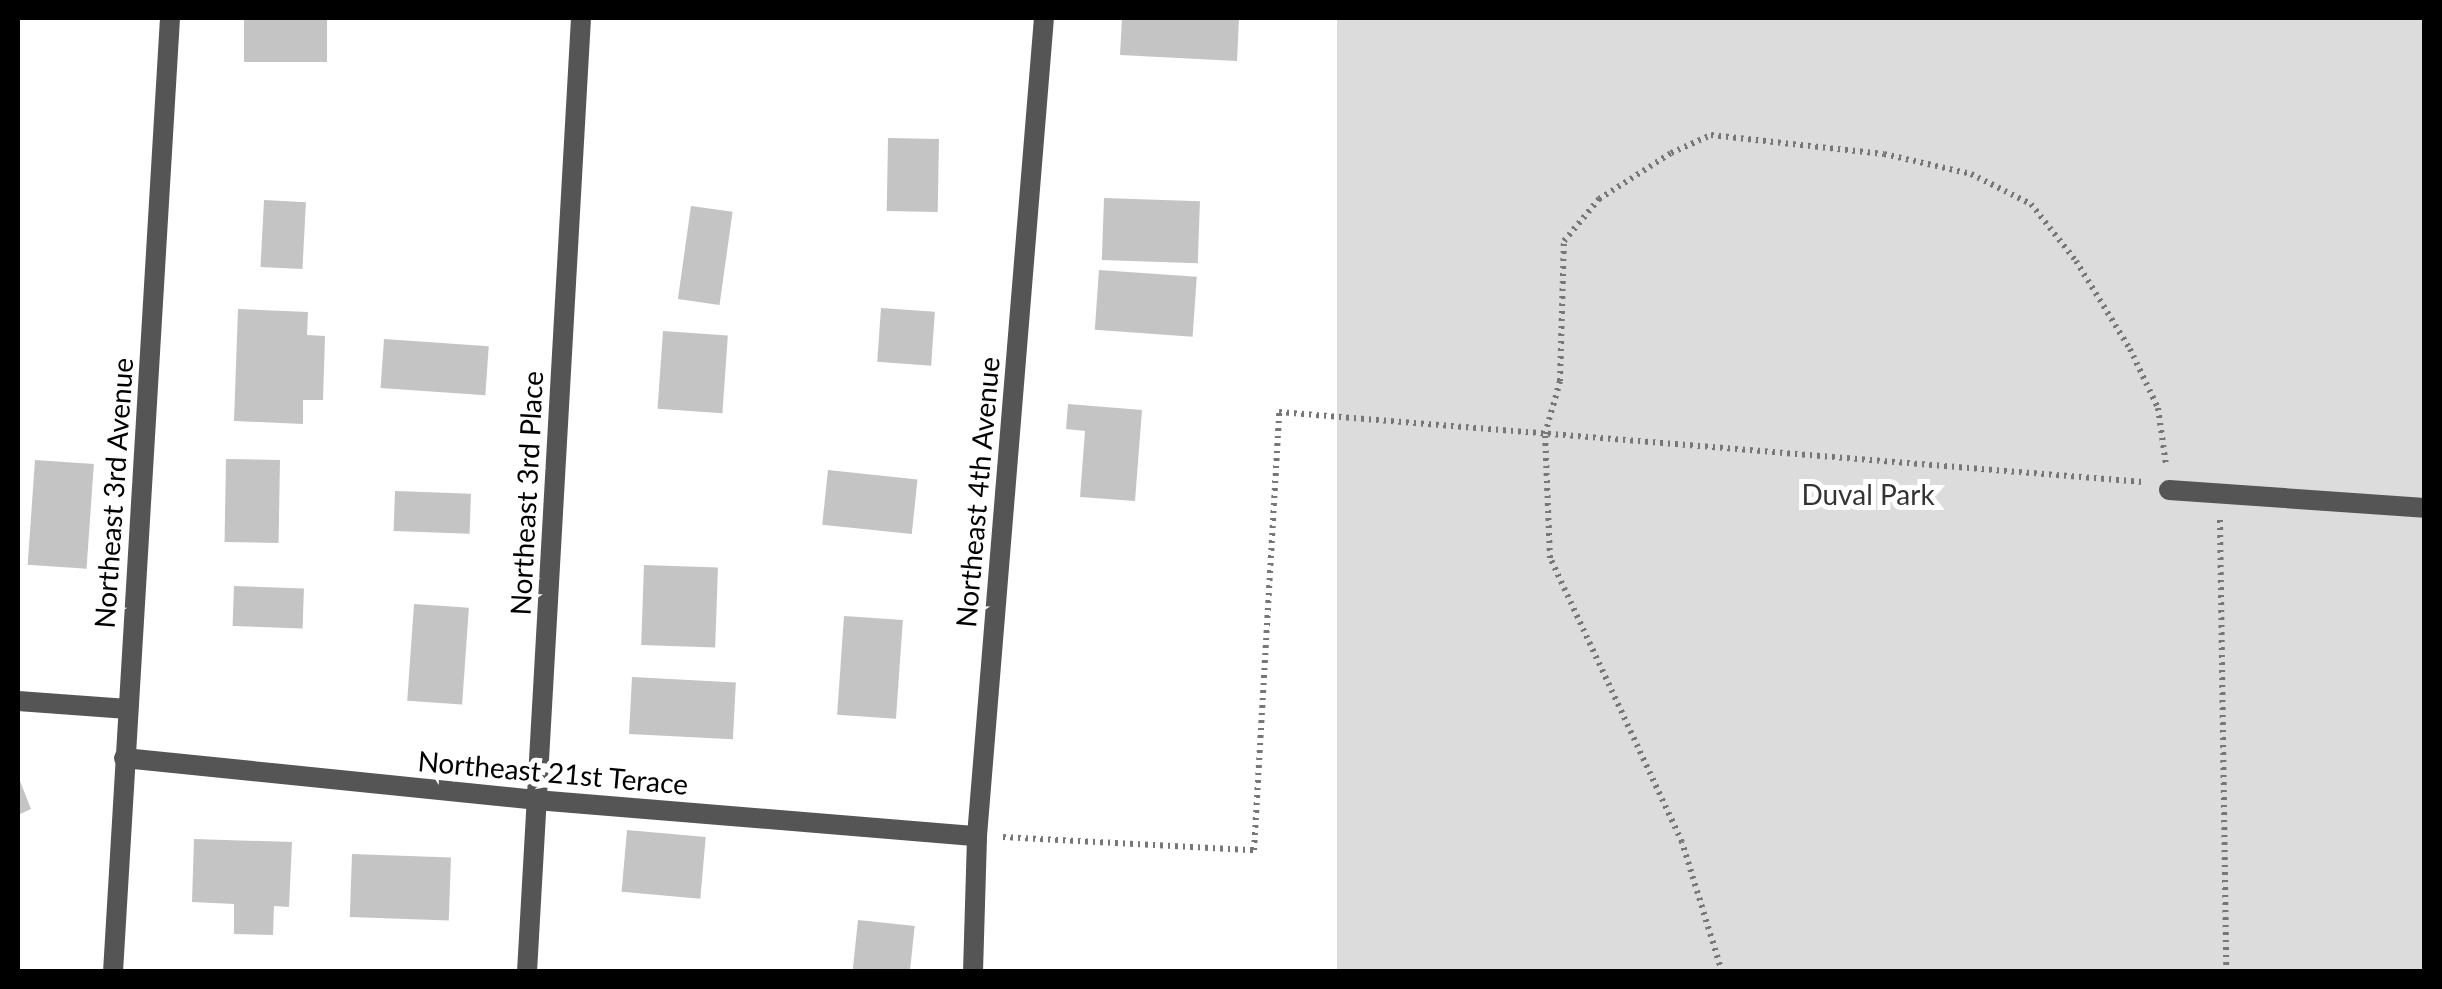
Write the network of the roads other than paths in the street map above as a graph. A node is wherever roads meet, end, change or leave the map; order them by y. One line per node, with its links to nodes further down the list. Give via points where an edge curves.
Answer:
1 (170, 18): 7 (street, Northeast 3rd Avenue)
2 (581, 18): 9 (street, Northeast 3rd Place)
3 (1044, 18): 10 (street, Northeast 4th Avenue)
4 (2169, 490): 5 (street)
5 (2424, 508)
6 (18, 701): 7 (street)
7 (128, 709): 8 (street, Northeast 3rd Avenue)
8 (124, 758): 9 (street, Northeast 21st Terace); 11 (street, Northeast 3rd Avenue)
9 (536, 800): 10 (street, Northeast 21st Terace); 12 (street, Northeast 3rd Place)
10 (976, 836): 13 (street, Northeast 4th Avenue)
11 (113, 972)
12 (528, 972)
13 (974, 972)

